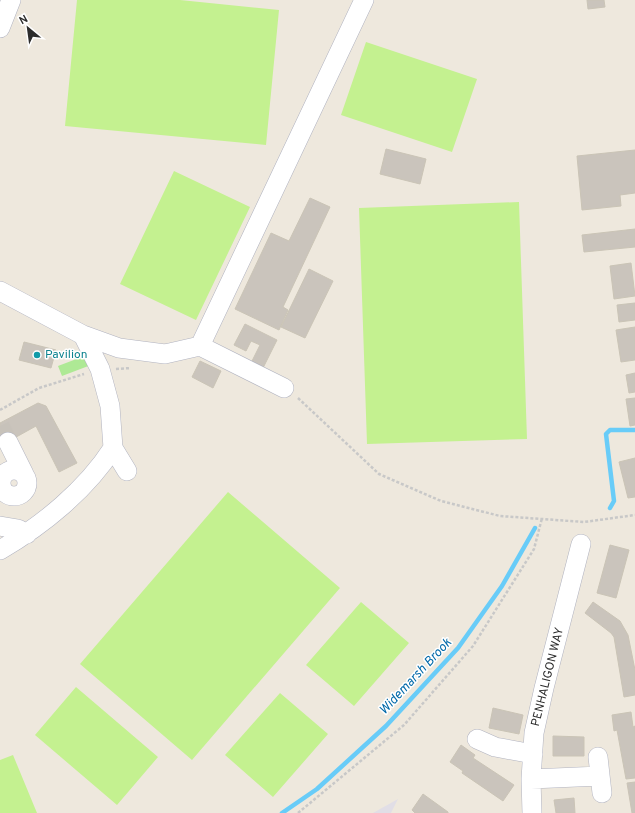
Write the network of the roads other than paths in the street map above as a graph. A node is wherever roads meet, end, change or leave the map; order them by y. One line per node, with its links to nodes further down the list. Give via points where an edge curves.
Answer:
1 (11, 0): 3 (street)
2 (364, 0): 6 (street)
3 (0, 28)
4 (0, 291): 5 (street)
5 (83, 335): 6 (street, via 119,348 165,354); 9 (street, via 100,369 110,406)
6 (200, 346): 7 (street)
7 (284, 388)
8 (8, 442): 11 (street)
9 (113, 448): 10 (street); 13 (street, via 102,466 77,491)
10 (127, 471)
11 (24, 474)
12 (0, 526): 13 (street, via 18,529)
13 (27, 534): 15 (street)
14 (581, 544): 17 (street, PENHALIGON WAY, via 544,688 534,733)
15 (0, 550)
16 (477, 739): 17 (street, via 495,747)
17 (533, 754): 19 (street, PENHALIGON WAY)
18 (598, 757): 19 (street, via 601,784)
19 (531, 778): 20 (street, PENHALIGON WAY)
20 (532, 813)

